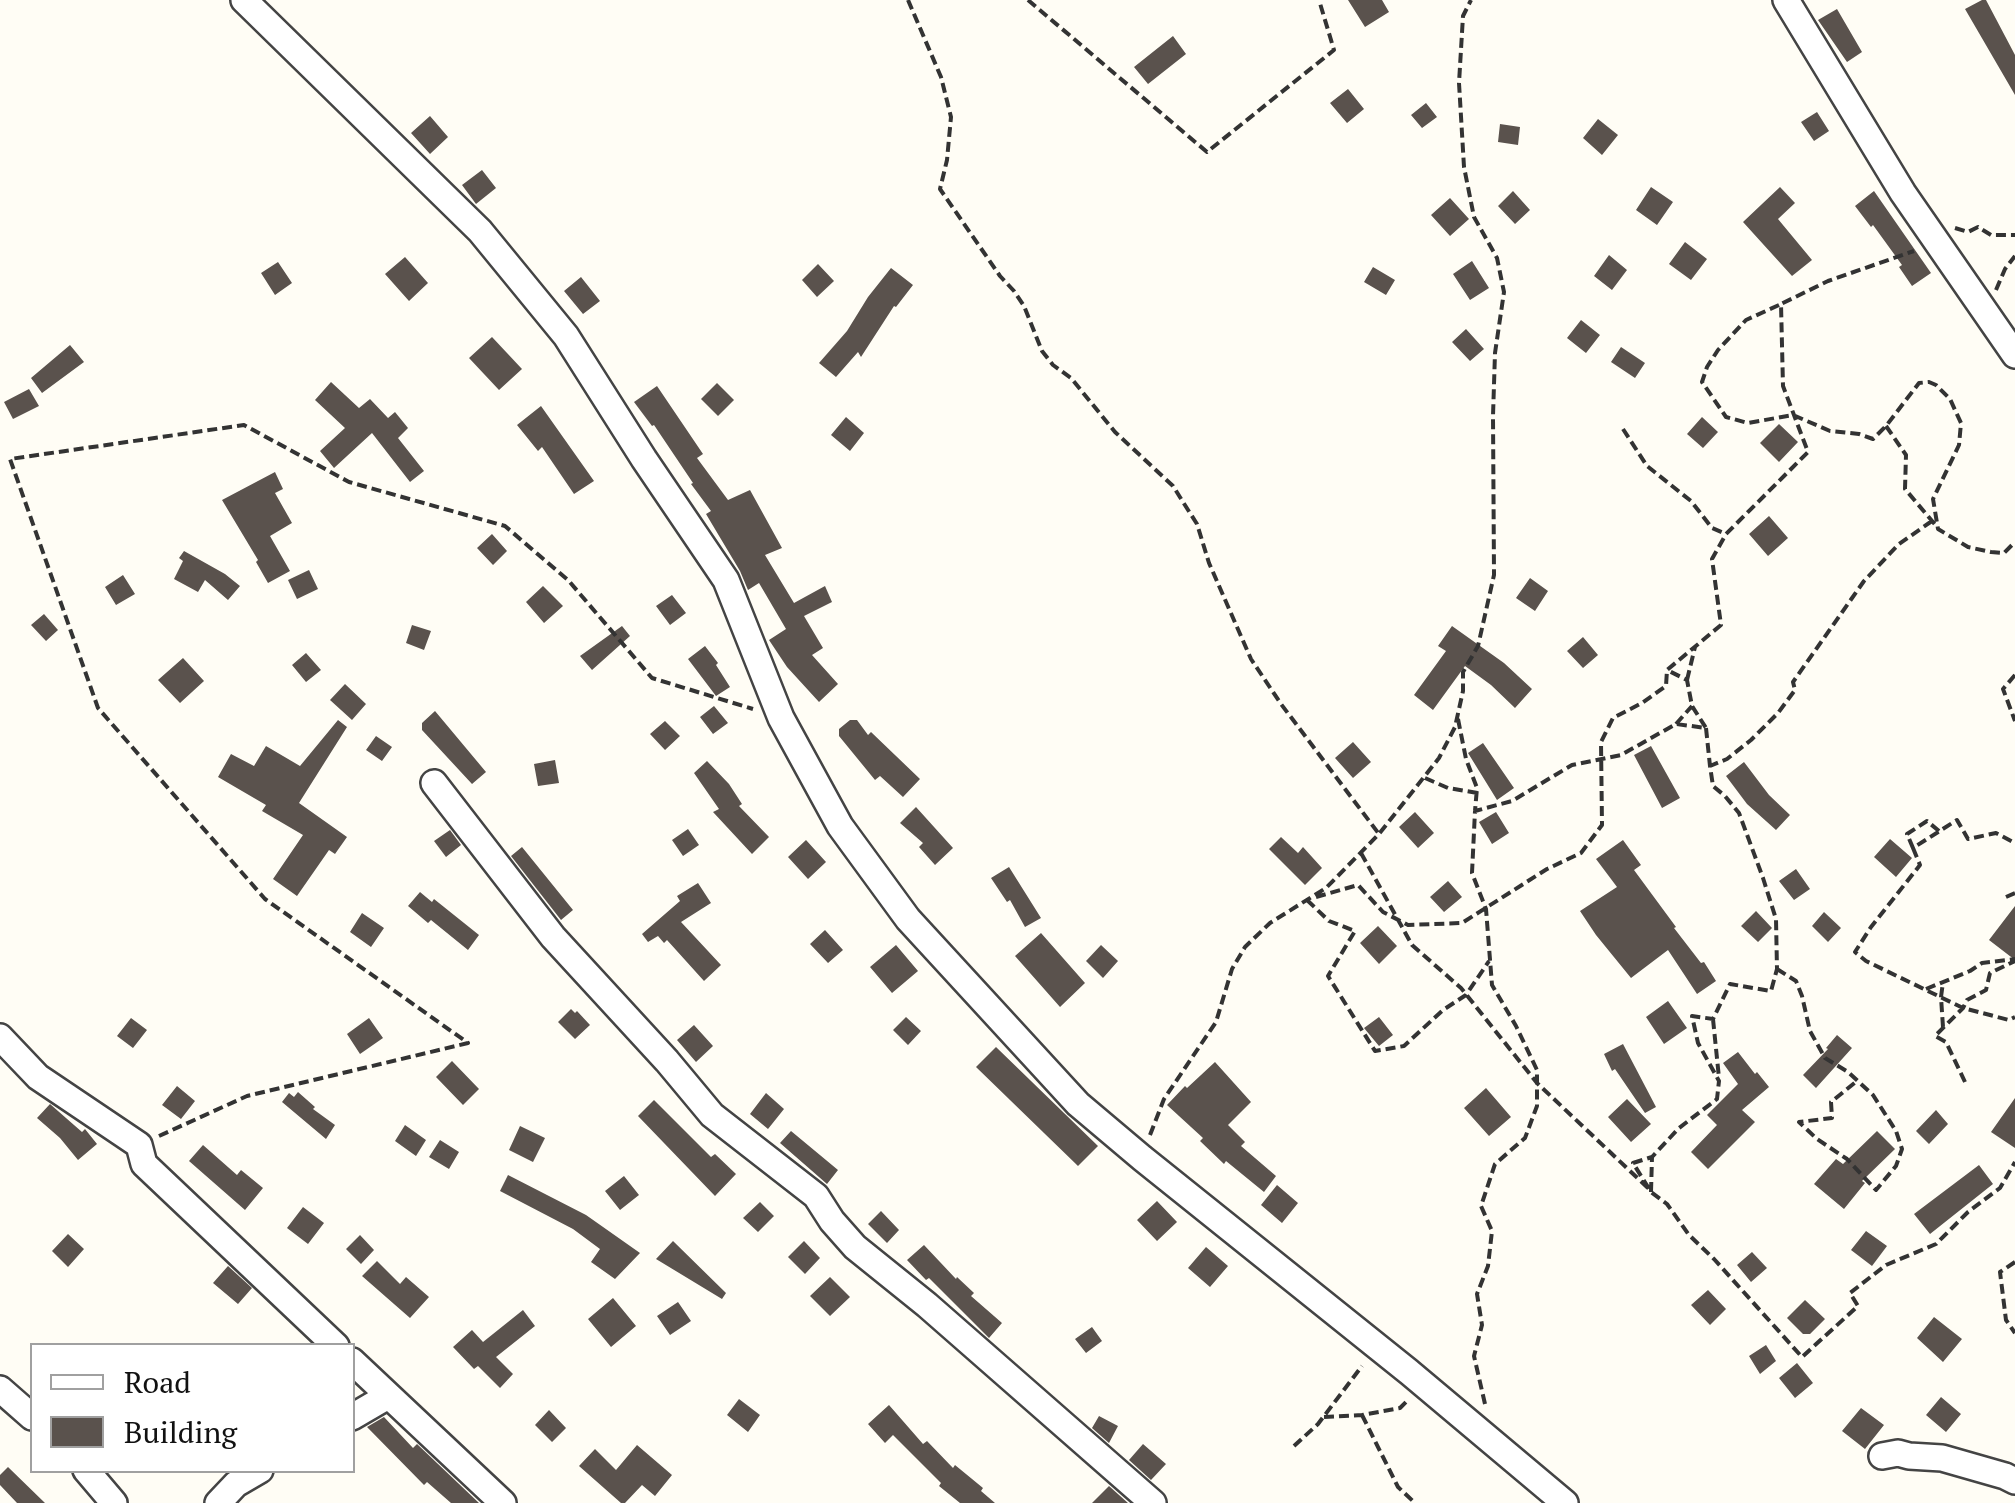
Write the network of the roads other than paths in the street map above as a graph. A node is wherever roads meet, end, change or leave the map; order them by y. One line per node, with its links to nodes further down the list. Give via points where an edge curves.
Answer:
1 (244, 0): 20 (street, via 480,230 566,336 726,580 781,718 840,826 908,919 1078,1104)
2 (1786, 0): 3 (street, via 1903,193)
3 (2015, 355)
4 (434, 783): 19 (street, via 553,937 712,1115 816,1196 854,1247)
5 (0, 1037): 6 (street, via 38,1077 139,1144 144,1164)
6 (333, 1343)
7 (355, 1365): 9 (street)
8 (0, 1389): 10 (street)
9 (388, 1396): 11 (street); 18 (street)
10 (30, 1415)
11 (355, 1415)
12 (1882, 1456): 15 (street, via 1942,1458)
13 (89, 1473): 16 (street)
14 (255, 1473): 17 (street)
15 (2015, 1481)
16 (114, 1503)
17 (218, 1503)
18 (503, 1503)
19 (1153, 1503)
20 (1566, 1503)

